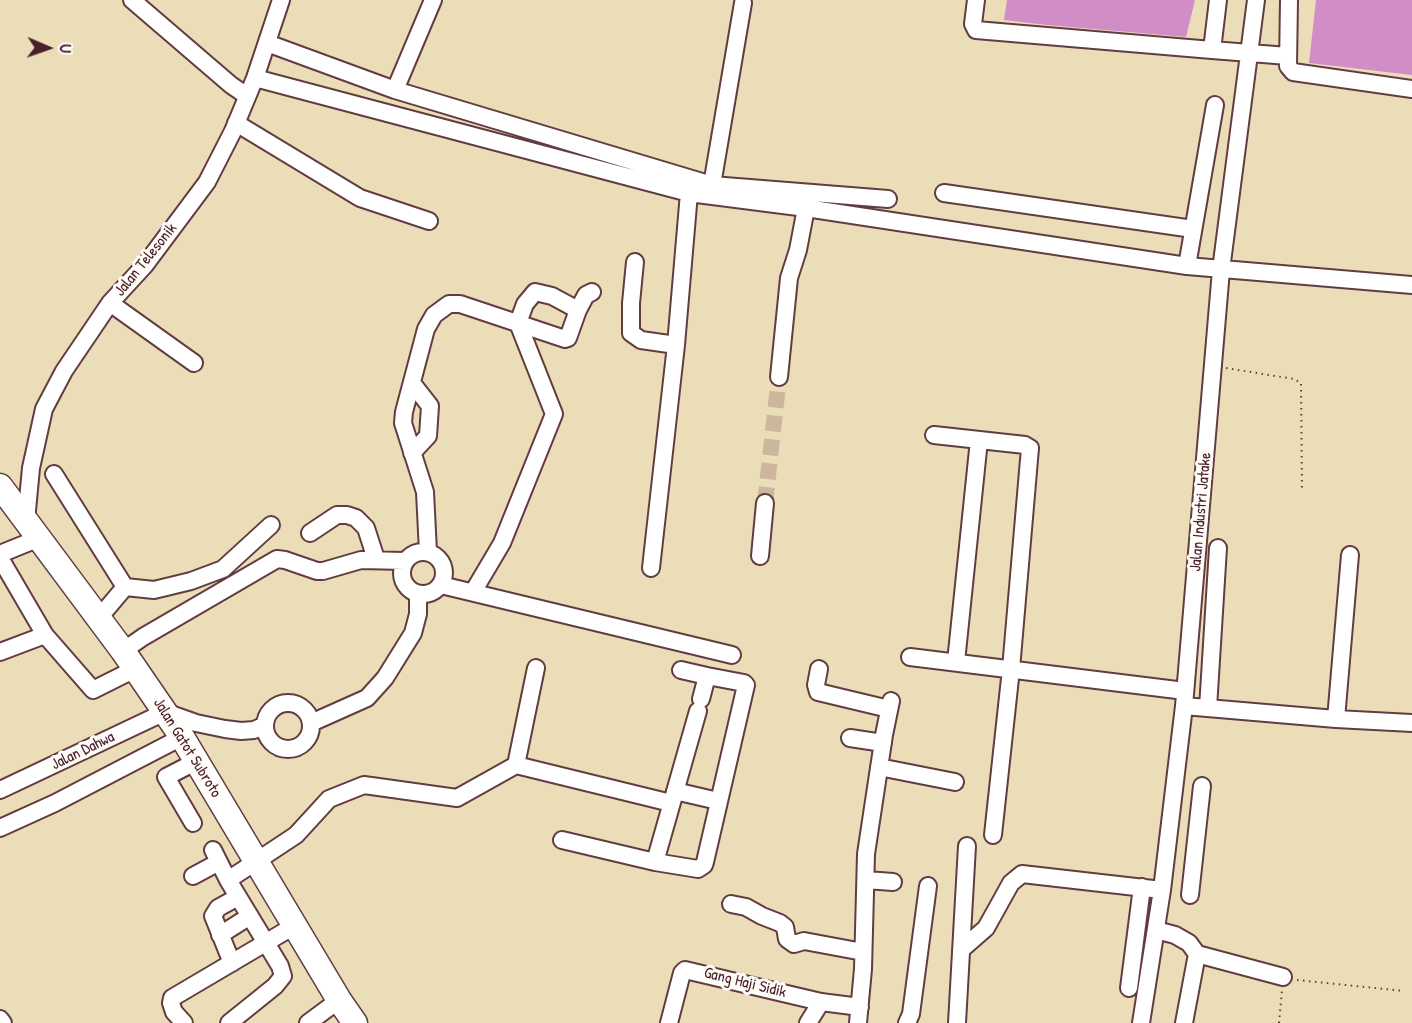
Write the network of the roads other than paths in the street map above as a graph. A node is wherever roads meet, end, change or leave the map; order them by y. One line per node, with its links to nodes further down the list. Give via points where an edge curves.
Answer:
1 (132, 0): 16 (street)
2 (281, 0): 9 (street, Jalan Telesonik)
3 (433, 0): 15 (street)
4 (976, 0): 10 (street, via 976,30)
5 (1218, 0): 10 (street)
6 (1256, 0): 11 (street, Jalan Industri Jatake)
7 (1289, 0): 12 (street)
8 (743, 3): 19 (street)
9 (267, 43): 13 (street, Jalan Telesonik); 15 (street)
10 (1212, 50): 11 (street)
11 (1250, 53): 12 (street); 28 (street, Jalan Industri Jatake)
12 (1288, 56): 14 (street, via 1293,72)
13 (255, 78): 16 (street, Jalan Telesonik); 20 (street)
14 (1412, 89)
15 (395, 90): 19 (street)
16 (247, 96): 18 (street, Jalan Telesonik)
17 (1215, 105): 25 (street)
18 (236, 123): 24 (street, via 360,198); 31 (street, Jalan Telesonik, via 207,182 145,265)
19 (712, 185): 22 (street)
20 (689, 193): 23 (street); 34 (street)
21 (944, 193): 25 (street)
22 (888, 200)
23 (806, 208): 27 (street); 36 (street, via 789,278)
24 (429, 221)
25 (1193, 229): 27 (street)
26 (635, 262): 34 (street, via 631,333 641,340)
27 (1187, 266): 28 (street)
28 (1221, 270): 29 (street); 71 (street, Jalan Industri Jatake)
29 (1412, 285)
30 (592, 292): 32 (street, via 586,294)
31 (110, 303): 35 (street); 45 (street, Jalan Telesonik, via 64,371 44,409 31,468)
32 (578, 310): 33 (street, via 567,339); 33 (street, via 535,292)
33 (518, 323): 37 (street, via 460,304 448,304 434,315 426,329); 57 (street, via 554,414 502,543)
34 (676, 345): 54 (street)
35 (194, 363)
36 (779, 376)
37 (412, 383): 40 (street, via 403,423); 40 (street, via 430,406 428,436)
38 (934, 435): 39 (street)
39 (978, 440): 65 (street); 68 (street, via 1025,444 1030,448)
40 (412, 453): 48 (street, via 425,492)
41 (54, 474): 56 (street)
42 (0, 486): 45 (highway, Jalan Gatot Subroto)
43 (765, 503): 51 (street)
44 (271, 525): 56 (street, via 223,569 154,590)
45 (32, 530): 50 (street); 59 (highway, Jalan Gatot Subroto)
46 (310, 533): 52 (street, via 337,515 356,518 366,528)
47 (1218, 548): 72 (street)
48 (428, 552): 53 (street, via 411,555); 55 (street, via 440,559 445,572)
49 (1350, 555): 74 (street)
50 (0, 556): 60 (street)
51 (760, 556)
52 (376, 559): 53 (street); 64 (street, via 323,571 277,559 143,637)
53 (405, 561): 58 (street, via 405,585)
54 (651, 568)
55 (441, 585): 57 (street); 58 (street, via 427,595)
56 (125, 586): 59 (street)
57 (473, 592): 62 (street)
58 (418, 594): 75 (street, via 413,633 385,678 367,698)
59 (98, 619): 64 (highway, Jalan Gatot Subroto)
60 (45, 635): 61 (street); 64 (street, via 93,690)
61 (0, 652)
62 (732, 655)
63 (910, 657): 65 (street)
64 (129, 660): 73 (highway, Jalan Gatot Subroto)
65 (956, 662): 68 (street)
66 (536, 668): 82 (street)
67 (819, 669): 80 (street, via 818,692 890,705)
68 (1011, 669): 71 (street); 93 (street)
69 (681, 670): 70 (street)
70 (707, 676): 87 (street); 88 (street, via 746,685)
71 (1185, 699): 72 (street); 91 (street, Jalan Industri Jatake)
72 (1208, 708): 74 (street)
73 (165, 712): 77 (street, via 225,729 241,731); 78 (highway, Jalan Gatot Subroto); 86 (street, Jalan Dahwa)
74 (1336, 719): 76 (street)
75 (311, 723): 77 (street, via 307,712 287,703 268,714); 77 (street, via 302,745 290,749 268,738)
76 (1412, 723)
77 (265, 726)
78 (182, 737): 81 (highway, Jalan Gatot Subroto); 90 (street)
79 (850, 738): 80 (street)
80 (883, 743): 83 (street)
81 (197, 761): 89 (street, via 166,777); 96 (highway, Jalan Gatot Subroto)
82 (516, 765): 87 (street); 96 (street, via 457,798 361,786 329,799 296,835)
83 (879, 767): 84 (street); 100 (street)
84 (955, 782)
85 (1202, 786): 92 (street)
86 (0, 790)
87 (673, 797): 88 (street); 97 (street)
88 (718, 801): 97 (street, via 704,865 698,869)
89 (193, 823)
90 (0, 828)
91 (1169, 828): 92 (street); 104 (street, Jalan Industri Jatake)
92 (1197, 831): 105 (street)
93 (993, 834)
94 (562, 840): 97 (street)
95 (967, 846): 113 (street)
96 (256, 862): 99 (street); 109 (highway, Jalan Gatot Subroto)
97 (655, 862)
98 (193, 876): 99 (street, via 216,856)
99 (228, 880): 106 (street)
100 (866, 880): 101 (street); 114 (street)
101 (893, 882)
102 (928, 886): 130 (street)
103 (1142, 887): 104 (street); 113 (street, via 1019,875 986,928); 118 (street)
104 (1162, 890): 110 (street, Jalan Industri Jatake)
105 (1190, 895)
106 (238, 897): 108 (street); 111 (street, via 214,912)
107 (731, 904): 114 (street, via 780,922 786,927 787,939 794,944 804,941)
108 (250, 916): 111 (street); 112 (street)
109 (294, 926): 112 (street); 119 (highway, Jalan Gatot Subroto)
110 (1156, 930): 115 (street, via 1189,943); 132 (street, Jalan Industri Jatake)
111 (220, 935): 116 (street)
112 (266, 943): 116 (street); 125 (street, via 283,975)
113 (962, 950): 131 (street)
114 (863, 952): 121 (street)
115 (1197, 954): 117 (street); 133 (street)
116 (232, 963): 124 (street, via 172,998 174,1012)
117 (1283, 977)
118 (1129, 988)
119 (339, 1000): 126 (street); 127 (highway, Jalan Gatot Subroto)
120 (821, 1002): 121 (street, Gang Haji Sidik); 128 (street, Gang Haji Sidik, via 686,970); 129 (street)
121 (859, 1015)
122 (0, 1020): 123 (street)
123 (3, 1023)
124 (184, 1023)
125 (229, 1023)
126 (308, 1023)
127 (355, 1023)
128 (669, 1023)
129 (808, 1023)
130 (907, 1023)
131 (957, 1023)
132 (1141, 1023)
133 (1184, 1023)

